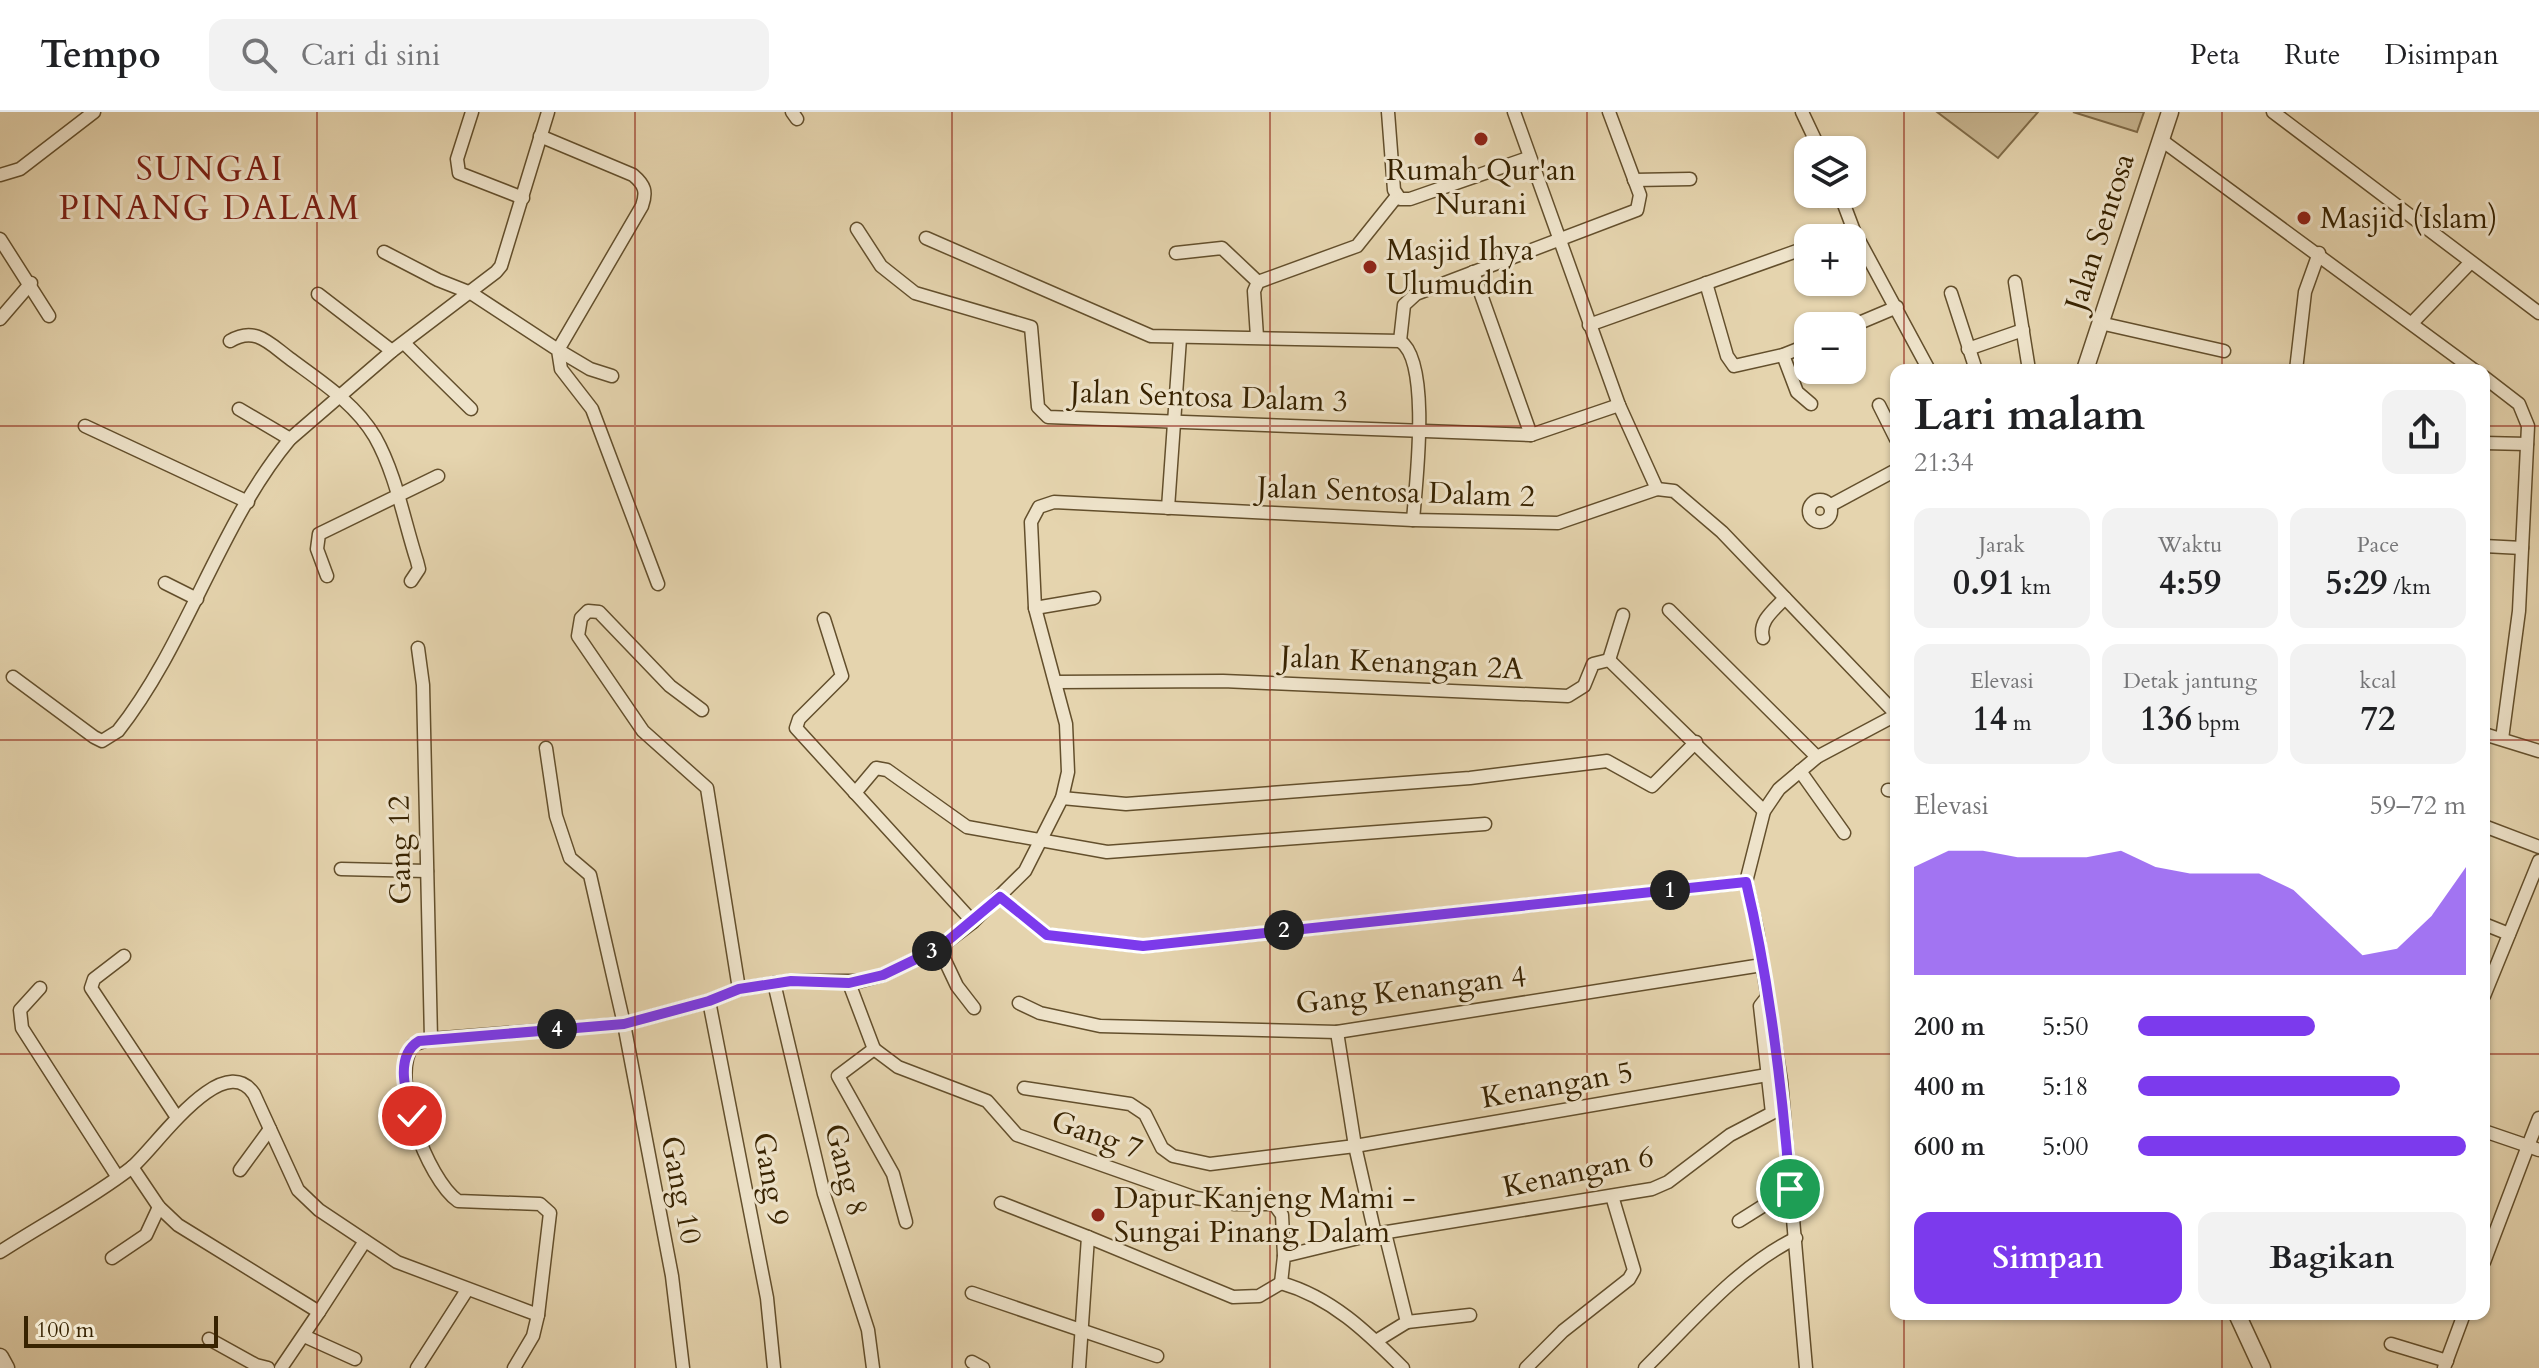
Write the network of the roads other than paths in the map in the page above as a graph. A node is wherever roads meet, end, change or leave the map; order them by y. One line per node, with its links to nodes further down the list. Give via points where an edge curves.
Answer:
1 (94, 112): 14 (street, via 20,169)
2 (472, 112): 18 (street, via 457,159 459,173)
3 (548, 112): 10 (street)
4 (1388, 112): 17 (street)
5 (1514, 112): 13 (street)
6 (1609, 112): 16 (street)
7 (1802, 112): 11 (street)
8 (2170, 112): 12 (street, Jalan Sentosa)
9 (2273, 112): 28 (street)
10 (540, 136): 18 (street); 52 (street, via 633,175 646,194)
11 (1813, 136)
12 (2160, 139): 27 (street); 42 (street, Jalan Sentosa)
13 (1528, 158): 17 (street, via 1410,199); 22 (street)
14 (0, 175)
15 (1690, 179): 16 (street)
16 (1634, 180): 22 (street, via 1640,195 1637,210)
17 (1397, 196): 30 (street, via 1357,246)
18 (523, 198): 34 (street, via 501,266)
19 (857, 229): 71 (street, Jalan Sentosa Dalam 3, via 881,266 915,293 1031,327 1038,407 1048,417)
20 (926, 238): 47 (street, via 1084,304 1135,332)
21 (0, 239): 32 (street)
22 (1557, 241): 29 (street); 44 (street)
23 (384, 252): 34 (street)
24 (1794, 252): 33 (street)
25 (1866, 252): 37 (street)
26 (1176, 253): 30 (street, via 1222,248)
27 (2319, 253): 43 (street); 61 (street, via 2305,292)
28 (2469, 264): 38 (street); 43 (street)
29 (1473, 272): 49 (street, via 1409,298); 75 (street)
30 (1258, 282): 46 (street)
31 (2015, 282): 45 (street)
32 (31, 283): 39 (street); 40 (street)
33 (1706, 283): 44 (street); 56 (street, via 1734,366)
34 (471, 293): 50 (street); 52 (street)
35 (1951, 293): 51 (street)
36 (318, 294): 53 (street)
37 (1897, 307): 41 (street); 57 (street)
38 (2539, 313)
39 (49, 316)
40 (0, 319)
41 (1866, 320)
42 (2100, 323): 55 (street); 60 (street, Jalan Sentosa)
43 (2412, 323): 62 (street)
44 (1589, 325): 67 (street)
45 (2023, 330): 51 (street); 59 (street)
46 (1257, 337): 47 (street); 49 (street)
47 (1180, 338): 71 (street)
48 (230, 341): 65 (street, via 258,335)
49 (1400, 341): 74 (street, via 1414,355)
50 (404, 343): 53 (street); 70 (street)
51 (1968, 349): 58 (street)
52 (558, 350): 63 (street); 92 (street, via 561,369 592,409)
53 (392, 351): 65 (street)
54 (1794, 351): 56 (street)
55 (2224, 351)
56 (1783, 355): 66 (street, via 1797,392)
57 (1926, 364)
58 (1974, 364)
59 (2028, 364)
60 (2087, 364)
61 (2297, 364)
62 (2466, 364)
63 (612, 376)
64 (2490, 382): 78 (street, via 2519,404 2528,426)
65 (342, 397): 76 (street); 82 (street, via 376,439)
66 (1811, 404)
67 (1619, 405): 75 (street, Jalan Sentosa Dalam 3); 81 (street)
68 (1879, 405): 73 (street)
69 (239, 409): 76 (street)
70 (471, 409)
71 (1173, 419): 74 (street, Jalan Sentosa Dalam 3); 85 (street)
72 (85, 426): 83 (street)
73 (1890, 427)
74 (1419, 431): 75 (street, Jalan Sentosa Dalam 3); 86 (street)
75 (1531, 435)
76 (290, 439): 83 (street)
77 (2490, 443): 78 (street)
78 (2527, 444): 88 (street)
79 (1890, 473): 84 (street)
80 (438, 476): 82 (street)
81 (1657, 489): 86 (street, Jalan Sentosa Dalam 2, via 1558,523); 94 (street, via 1674,491)
82 (396, 495): 89 (street, via 319,534 317,549); 90 (street, via 419,569)
83 (248, 502): 95 (street)
84 (1831, 505)
85 (1168, 508): 86 (street, Jalan Sentosa Dalam 2); 96 (street, Jalan Sentosa Dalam 2, via 1054,502 1039,507 1031,522)
86 (1413, 520)
87 (2490, 546): 88 (street)
88 (2522, 548): 109 (street)
89 (327, 576)
90 (411, 581)
91 (165, 583): 95 (street)
92 (658, 584)
93 (1094, 598): 96 (street)
94 (1785, 598): 100 (street, via 1766,619); 105 (street)
95 (197, 599): 103 (street, via 112,737 94,737)
96 (1035, 608): 104 (street)
97 (1669, 610): 113 (street)
98 (1623, 615): 102 (street)
99 (824, 619): 115 (street, via 842,676 796,728)
100 (1763, 638)
101 (418, 648): 125 (street, Gang 12)
102 (1609, 660): 104 (street, Jalan Kenangan 2A, via 1593,664 1584,686 1568,696 1223,681); 110 (street)
103 (13, 677)
104 (1056, 682): 116 (street, via 1068,747)
105 (1890, 708)
106 (702, 710): 138 (street, via 670,686 599,612 588,611 581,618 578,636 628,713 707,788)
107 (1890, 717): 113 (street)
108 (2490, 736): 109 (street)
109 (2502, 739): 112 (street)
110 (1696, 742): 116 (street, via 1652,786 1607,761 1470,778 1126,804); 117 (street)
111 (546, 748): 143 (street, Gang 10, via 556,816 570,858 590,875)
112 (2539, 751)
113 (1817, 757): 114 (street)
114 (1800, 771): 117 (street); 120 (street)
115 (855, 793): 121 (street, via 876,768 887,770 967,827); 128 (street)
116 (1062, 798): 121 (street)
117 (1764, 811): 126 (street)
118 (1485, 824): 121 (street, via 1107,852)
119 (2490, 828): 122 (street)
120 (1844, 833)
121 (1041, 842): 127 (street, via 1025,871)
122 (2539, 847)
123 (2539, 861): 130 (street)
124 (341, 869): 125 (street)
125 (427, 871): 145 (street, Gang 12)
126 (1746, 882): 127 (street, via 1143,946 1047,935); 133 (street)
127 (1000, 897): 128 (street)
128 (973, 922): 131 (street)
129 (2490, 926): 130 (street)
130 (2509, 934): 134 (street)
131 (939, 948): 136 (street, via 883,975); 142 (street)
132 (124, 956): 149 (street, via 94,979 91,988)
133 (1762, 965): 139 (street); 144 (street, Gang Kenangan 4)
134 (2490, 981)
135 (774, 983): 136 (street); 138 (street); 197 (street, Gang 8, via 824,1194 868,1330)
136 (849, 983): 146 (street)
137 (40, 988): 157 (street, via 20,1010 22,1028)
138 (739, 989): 140 (street)
139 (1767, 997): 147 (street, Kenangan 6, via 1760,1006); 158 (street)
140 (709, 1001): 143 (street); 196 (street, Gang 9, via 764,1284)
141 (1019, 1003): 144 (street, Gang Kenangan 4, via 1100,1026)
142 (974, 1008)
143 (624, 1024): 145 (street); 195 (street, Gang 10, via 672,1276)
144 (1337, 1032): 153 (street)
145 (437, 1039): 176 (street, via 413,1045 404,1070 412,1116 439,1177 458,1201 540,1204 550,1213)
146 (874, 1049): 163 (street, via 838,1076 893,1174); 170 (street, Gang 7, via 898,1067 987,1101 1017,1135 1196,1198 1274,1204 1282,1215)
147 (1767, 1075): 153 (street, Kenangan 5); 159 (street, Kenangan 6, via 1774,1109 1768,1117 1730,1135 1659,1187)
148 (1024, 1088): 153 (street, Kenangan 5, via 1130,1104 1145,1114 1162,1148 1198,1164)
149 (176, 1116): 151 (street, via 213,1090 240,1082 254,1094); 155 (street)
150 (2539, 1118): 154 (street)
151 (270, 1129): 156 (street); 167 (street, via 307,1200)
152 (2490, 1133): 154 (street)
153 (1355, 1146): 164 (street)
154 (2534, 1148): 168 (street)
155 (132, 1167): 157 (street); 161 (street)
156 (240, 1170)
157 (117, 1176): 169 (street)
158 (1790, 1189): 162 (street); 166 (street)
159 (1612, 1196): 164 (street, Kenangan 6); 200 (street, via 1634,1270)
160 (1001, 1203): 165 (street)
161 (159, 1207): 171 (street, via 146,1235); 175 (street, via 223,1255)
162 (1739, 1221)
163 (906, 1222)
164 (1380, 1234): 170 (street, Kenangan 6); 180 (street)
165 (1088, 1237): 172 (street, via 1233,1297 1259,1296); 181 (street)
166 (1796, 1238): 201 (street, via 1762,1255); 202 (street)
167 (365, 1241): 173 (street, via 397,1262); 175 (street)
168 (2490, 1248)
169 (0, 1252)
170 (1284, 1256): 172 (street)
171 (112, 1258)
172 (1281, 1283): 184 (street, via 1321,1298)
173 (467, 1290): 176 (street); 193 (street)
174 (972, 1293): 181 (street)
175 (319, 1312): 182 (street)
176 (538, 1315): 194 (street, via 533,1336)
177 (1470, 1315): 180 (street)
178 (2240, 1320): 203 (street)
179 (2462, 1320): 189 (street)
180 (1407, 1322): 184 (street)
181 (1081, 1327): 186 (street); 198 (street)
182 (304, 1336): 188 (street); 192 (street)
183 (209, 1339): 191 (street)
184 (1376, 1341): 199 (street)
185 (2391, 1344): 189 (street)
186 (1157, 1356)
187 (0, 1357): 190 (street)
188 (355, 1359)
189 (2445, 1364)
190 (6, 1368)
191 (268, 1368)
192 (281, 1368)
193 (417, 1368)
194 (514, 1368)
195 (683, 1368)
196 (774, 1368)
197 (873, 1368)
198 (1079, 1368)
199 (1403, 1368)
200 (1526, 1368)
201 (1645, 1368)
202 (1806, 1368)
203 (2262, 1368)

